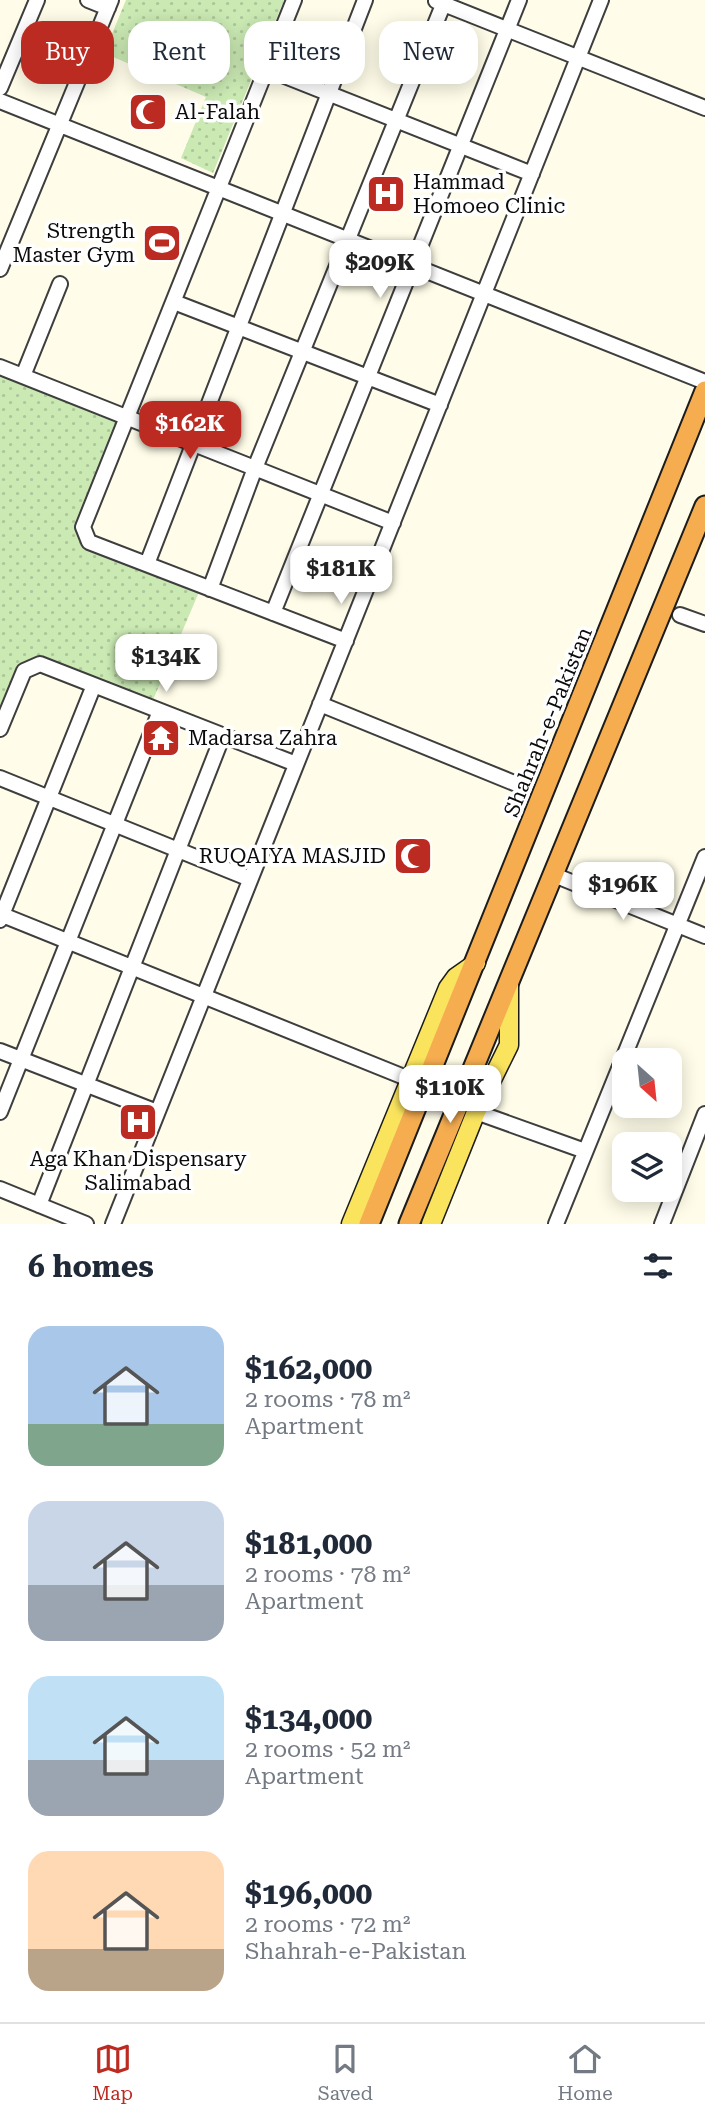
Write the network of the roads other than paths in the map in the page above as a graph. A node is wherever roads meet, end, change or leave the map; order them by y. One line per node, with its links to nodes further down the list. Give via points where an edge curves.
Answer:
1 (37, 0): 14 (street)
2 (88, 0): 8 (street)
3 (294, 0): 9 (street)
4 (365, 0): 15 (street)
5 (519, 0): 10 (street)
6 (601, 0): 11 (street)
7 (441, 1): 10 (street); 18 (street)
8 (109, 4): 19 (street)
9 (286, 21)
10 (507, 29): 11 (street); 20 (street)
11 (578, 57): 17 (street); 21 (street)
12 (261, 84): 22 (street)
13 (304, 84): 15 (street)
14 (0, 88)
15 (329, 94): 18 (street); 23 (street)
16 (0, 101): 19 (street)
17 (705, 108)
18 (396, 120): 20 (street); 24 (street)
19 (60, 125): 22 (street); 25 (street)
20 (460, 146): 21 (street); 26 (street)
21 (532, 174): 29 (street)
22 (219, 188): 23 (street); 30 (street)
23 (283, 214): 24 (street); 31 (street)
24 (348, 239): 26 (street); 32 (street)
25 (5, 241): 27 (street)
26 (412, 265): 29 (street); 35 (street)
27 (0, 270)
28 (60, 284): 34 (street)
29 (484, 295): 36 (street); 38 (street)
30 (174, 302): 31 (street); 39 (street)
31 (239, 327): 32 (street); 40 (street)
32 (302, 352): 35 (street); 41 (street)
33 (0, 367): 34 (street)
34 (23, 376): 39 (street)
35 (368, 377): 38 (street); 42 (street)
36 (705, 382)
37 (705, 391): 69 (highway, Shahrah-e-Pakistan)
38 (440, 405): 44 (street)
39 (128, 418): 40 (street); 45 (street, via 83,527 89,542)
40 (194, 444): 41 (street); 45 (street)
41 (255, 468): 42 (street); 46 (street)
42 (321, 495): 44 (street); 47 (street)
43 (705, 506): 63 (highway)
44 (393, 523): 50 (street)
45 (147, 564): 46 (street)
46 (211, 589): 47 (street)
47 (273, 613): 50 (street)
48 (681, 614): 49 (street)
49 (705, 624)
50 (346, 641): 52 (street)
51 (94, 685): 53 (street); 54 (street, via 40,664 32,666 24,671); 59 (street)
52 (320, 704): 56 (street); 58 (street)
53 (160, 711): 55 (street); 60 (street)
54 (0, 729)
55 (223, 735): 56 (street); 61 (street)
56 (296, 764): 64 (street)
57 (0, 778): 59 (street)
58 (519, 785)
59 (49, 798): 60 (street); 65 (street)
60 (114, 824): 61 (street); 68 (street)
61 (178, 850): 64 (street); 70 (street)
62 (705, 856): 66 (street)
63 (554, 875): 66 (street); 71 (highway)
64 (250, 879): 72 (street)
65 (1, 916): 68 (street)
66 (677, 925): 67 (street); 81 (street)
67 (705, 936)
68 (67, 941): 70 (street); 74 (street)
69 (476, 963): 75 (main road, via 448,988); 87 (highway, Shahrah-e-Pakistan)
70 (132, 967): 72 (street); 76 (street)
71 (509, 984): 79 (main road, via 509,1045); 88 (highway)
72 (204, 996): 75 (street); 78 (street)
73 (0, 1051): 74 (street)
74 (21, 1059): 76 (street); 77 (street)
75 (409, 1079): 86 (main road)
76 (86, 1085): 78 (street); 83 (street)
77 (0, 1112)
78 (157, 1112): 85 (street)
79 (476, 1112): 81 (street); 89 (main road)
80 (705, 1114): 91 (street)
81 (585, 1151): 90 (street)
82 (0, 1189): 83 (street)
83 (39, 1205): 84 (street)
84 (86, 1224)
85 (113, 1224)
86 (351, 1224)
87 (369, 1224)
88 (409, 1224)
89 (431, 1224)
90 (556, 1224)
91 (662, 1224)

